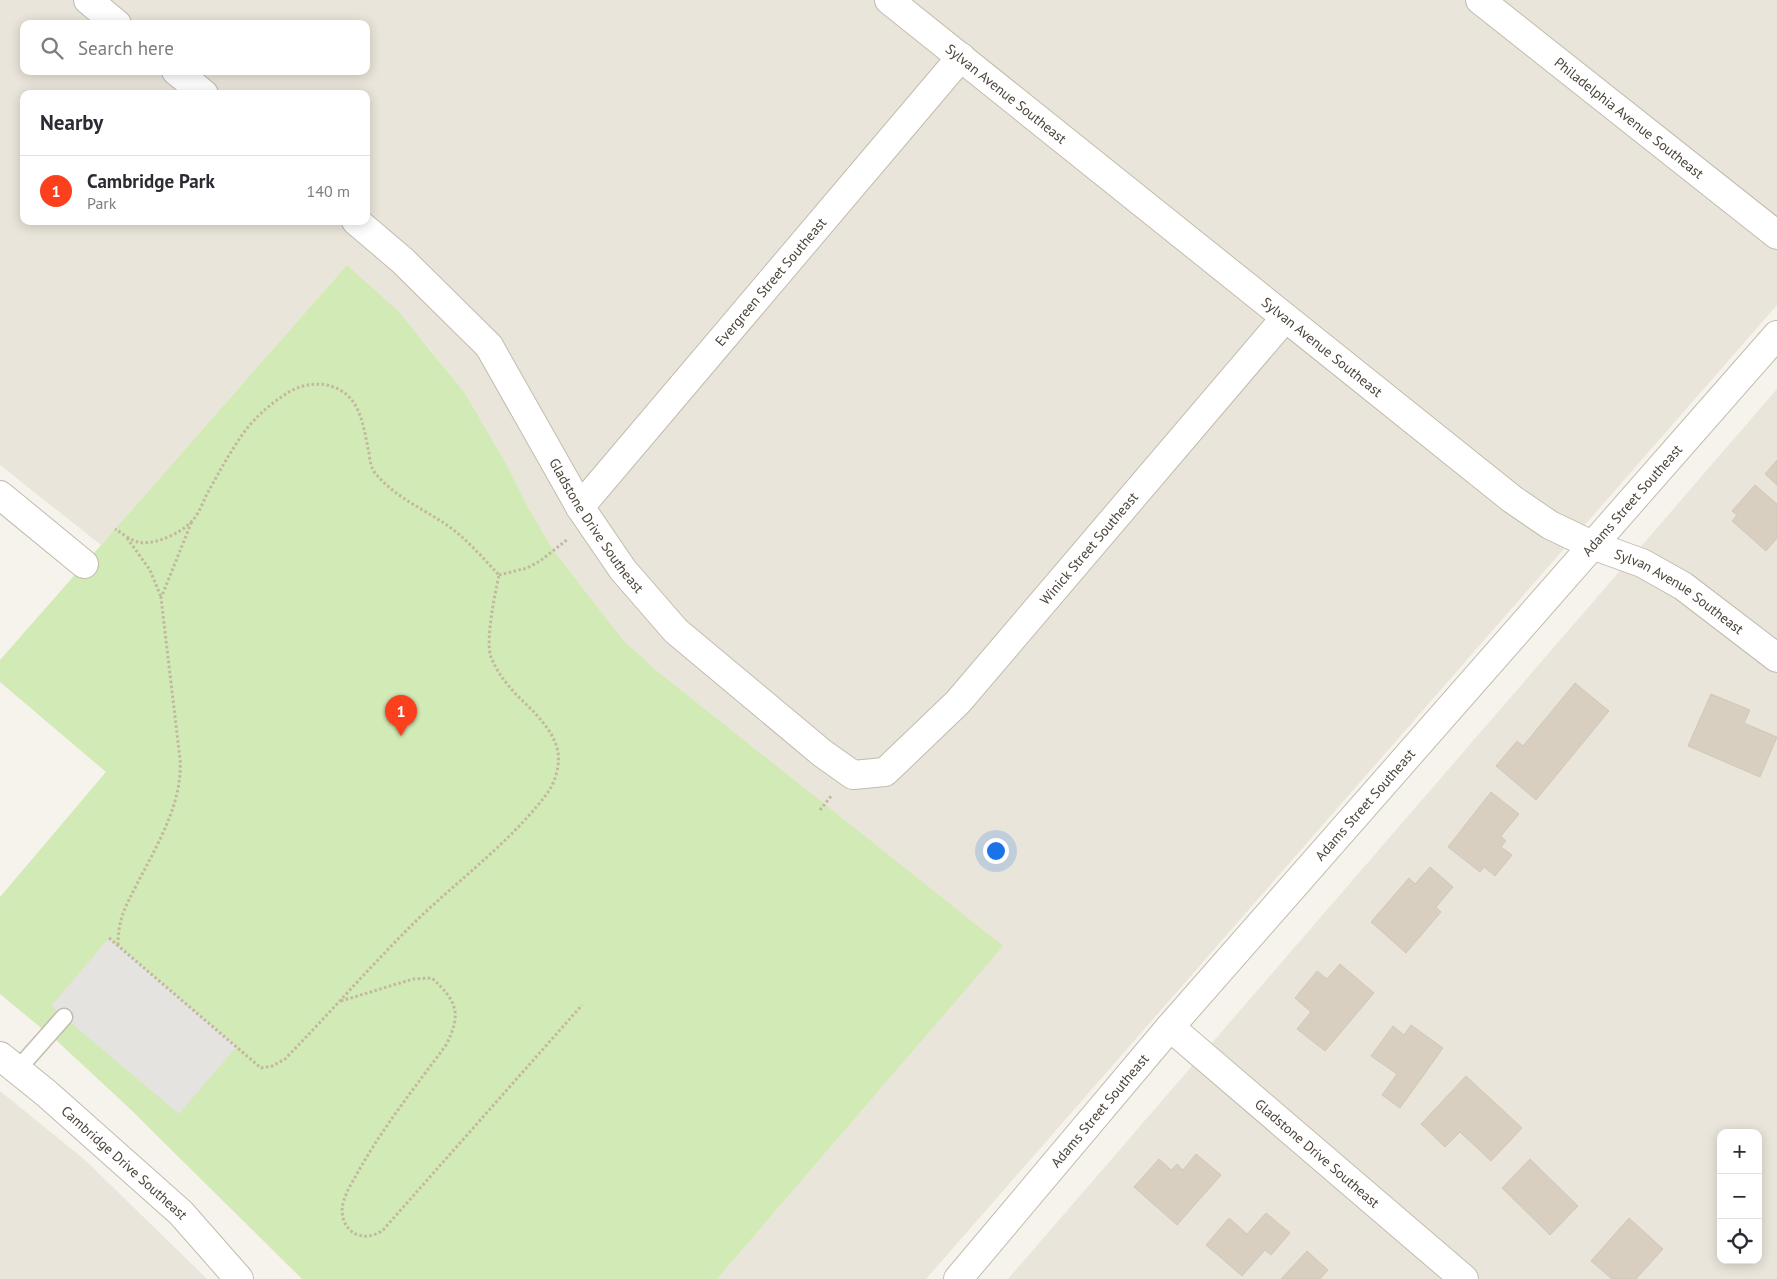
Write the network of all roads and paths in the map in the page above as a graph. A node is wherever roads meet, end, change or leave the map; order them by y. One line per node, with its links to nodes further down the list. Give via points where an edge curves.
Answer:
1 (88, 0): 4 (street)
2 (889, 0): 5 (street, Sylvan Avenue Southeast)
3 (1480, 0): 9 (street, Philadelphia Avenue Southeast)
4 (112, 20)
5 (961, 57): 10 (street, Sylvan Avenue Southeast); 13 (street, Evergreen Street Southeast)
6 (181, 75): 7 (street)
7 (199, 90)
8 (361, 225): 13 (street, Gladstone Drive Southeast, via 403,261 489,346)
9 (1777, 235)
10 (1285, 318): 17 (street, Sylvan Avenue Southeast, via 1512,498 1550,525); 22 (street, Winick Street Southeast, via 958,702)
11 (1777, 335): 17 (street, Adams Street Southeast)
12 (0, 495): 18 (street)
13 (585, 514): 19 (path, via 540,561); 22 (street, Gladstone Drive Southeast, via 623,570 676,631 853,775)
14 (193, 520): 16 (path, via 176,534 158,540 139,542); 19 (path, via 243,433 257,417 275,400 295,388 327,385 352,398 375,474 394,492 461,536); 20 (path)
15 (115, 529): 16 (path)
16 (126, 536): 20 (path, via 150,570)
17 (1592, 546): 21 (street, Sylvan Avenue Southeast, via 1642,563 1684,586); 30 (street, Adams Street Southeast)
18 (84, 564)
19 (499, 575): 27 (path, via 489,640 491,656 499,673 546,724 558,751 559,766 554,780 547,794 487,857 417,919)
20 (161, 598): 26 (path, via 181,775 168,821 118,927)
21 (1777, 658)
22 (885, 772)
23 (835, 791): 24 (path)
24 (820, 810)
25 (109, 938): 26 (path)
26 (118, 945): 27 (path, via 261,1068 284,1059)
27 (339, 1002): 28 (path, via 413,979 432,978 451,998 454,1008 453,1031 446,1045 365,1160 343,1201 345,1224 360,1236 383,1230)
28 (582, 1005)
29 (64, 1017): 31 (lane)
30 (1170, 1027): 33 (street, Adams Street Southeast); 34 (street, Gladstone Drive Southeast)
31 (9, 1063): 32 (street, Cambridge Drive Southeast, via 181,1213)
32 (239, 1279)
33 (958, 1279)
34 (1464, 1279)

